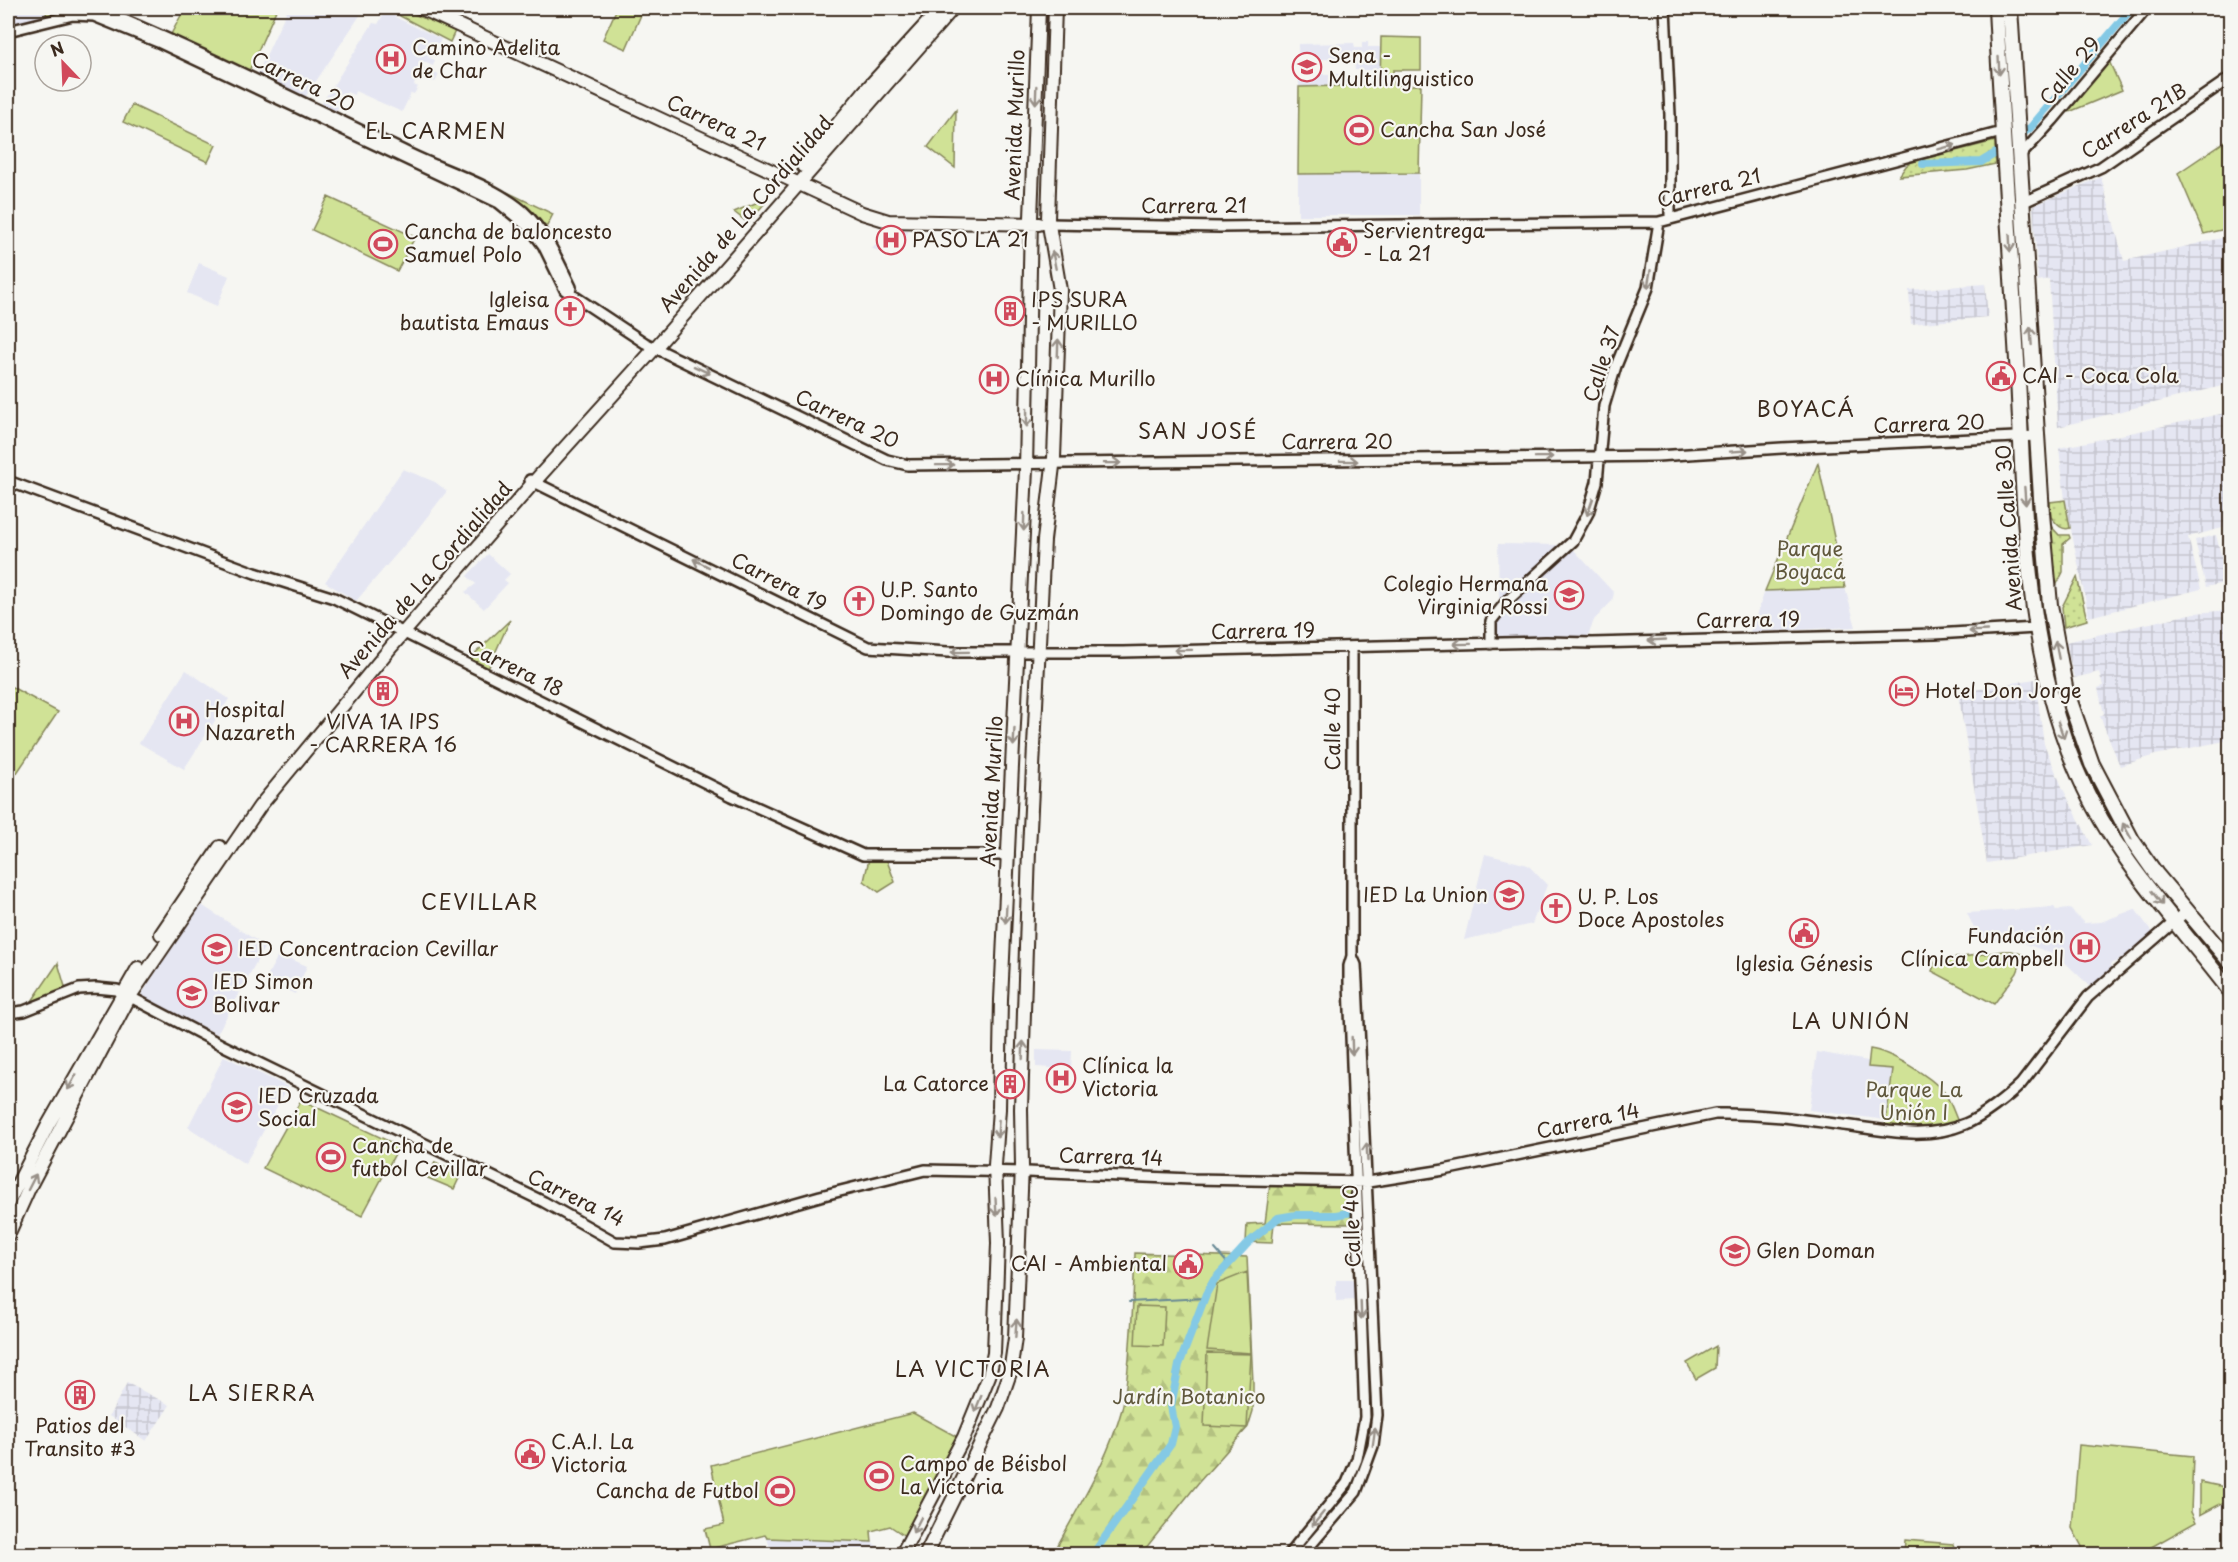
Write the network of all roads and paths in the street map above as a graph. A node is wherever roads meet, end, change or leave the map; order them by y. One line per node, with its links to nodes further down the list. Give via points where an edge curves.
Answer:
1 (421, 8): 14 (main road, Carrera 21)
2 (941, 8): 14 (main road, Avenida de La Cordialidad, via 864,92)
3 (953, 8): 14 (main road, Avenida de La Cordialidad)
4 (1039, 8): 18 (main road, Avenida Murillo, one-way to 18)
5 (1054, 8): 19 (main road, Avenida Murillo)
6 (1665, 8): 16 (street)
7 (1996, 8): 12 (highway, Avenida Calle 30, one-way to 12)
8 (2010, 8): 13 (highway, Avenida Calle 30)
9 (2147, 8): 13 (street, Calle 29, via 2053,120)
10 (8, 31): 20 (street, Carrera 20, via 73,15 100,16 499,203 531,229 565,290)
11 (2230, 78): 15 (street, Carrera 21B, via 2101,167)
12 (2003, 137): 16 (street, Carrera 21, one-way to 12); 22 (highway, Avenida Calle 30, one-way to 22)
13 (2019, 153): 15 (highway, Avenida Calle 30)
14 (795, 181): 18 (main road, Carrera 21, via 888,221); 20 (main road, Avenida de La Cordialidad)
15 (2022, 203): 21 (highway, Avenida Calle 30, one-way to 15)
16 (1670, 219): 17 (street, Carrera 21)
17 (1659, 222): 19 (street, Carrera 21, via 1220,227); 23 (street, Calle 37, one-way to 23, via 1648,288 1604,406)
18 (1031, 224): 19 (main road, Carrera 21); 25 (main road, Avenida Murillo, one-way to 25)
19 (1048, 224): 24 (main road, Avenida Murillo, one-way to 19, via 1060,290)
20 (652, 347): 25 (street, Carrera 20, one-way to 25, via 887,460 908,465); 27 (main road, Avenida de La Cordialidad)
21 (2037, 436): 22 (street, Carrera 20); 35 (highway, Avenida Calle 30, one-way to 21, via 2132,840 2092,764 2072,711 2050,605)
22 (2021, 438): 23 (street, Carrera 20, one-way to 22); 28 (highway, Avenida Calle 30, one-way to 28)
23 (1601, 456): 24 (street, Carrera 20, one-way to 23); 30 (street, Calle 37, one-way to 30, via 1588,513 1573,541 1506,602 1491,621)
24 (1053, 463): 25 (street, Carrera 20); 33 (main road, Avenida Murillo)
25 (1026, 464): 32 (main road, Avenida Murillo, one-way to 32)
26 (8, 481): 29 (street, Carrera 18, via 255,573 334,598)
27 (532, 481): 29 (main road, Avenida de La Cordialidad); 32 (street, Carrera 19, one-way to 27, via 868,647)
28 (2036, 628): 30 (street, Carrera 19, one-way to 30, via 1935,634); 36 (highway, Avenida Calle 30, one-way to 36, via 2057,719 2081,781 2118,846)
29 (401, 631): 34 (street, Carrera 18, via 732,796 862,855); 40 (main road, Avenida de La Cordialidad, via 248,808 190,890)
30 (1491, 644): 31 (street, Carrera 19, one-way to 31)
31 (1352, 647): 33 (street, Carrera 19, one-way to 33); 37 (street, Calle 40)
32 (1018, 651): 33 (street, Carrera 19); 34 (main road, Avenida Murillo, one-way to 34)
33 (1037, 652): 43 (main road, Avenida Murillo, one-way to 33)
34 (1008, 855): 42 (main road, Avenida Murillo, one-way to 42)
35 (2188, 910): 36 (street, Carrera 14); 38 (highway, Avenida Calle 30)
36 (2175, 921): 39 (highway, Avenida Calle 30); 44 (street, Carrera 14, via 2088,997 2011,1094 1968,1124 1911,1135 1794,1118 1716,1114)
37 (1352, 956): 44 (street, Calle 40, one-way to 37, via 1358,983); 45 (street, Calle 40, one-way to 45, via 1349,982)
38 (2230, 962)
39 (2230, 991)
40 (126, 994): 41 (street, Carrera 14, via 96,987 80,989 24,1011); 42 (street, Carrera 14, via 544,1202 615,1242 665,1239 925,1170); 46 (main road, Avenida de La Cordialidad, one-way to 46); 47 (main road, Avenida de La Cordialidad, one-way to 40)
41 (8, 1013)
42 (995, 1171): 43 (street, Carrera 14); 48 (main road, Avenida Murillo, one-way to 48, via 998,1243 992,1365 964,1437)
43 (1021, 1172): 45 (street, Carrera 14); 49 (main road, Avenida Murillo, one-way to 43, via 993,1420 1010,1373 1017,1321)
44 (1368, 1182): 45 (street, Carrera 14); 51 (street, Calle 40, one-way to 44, via 1356,1492 1373,1446 1377,1415)
45 (1356, 1183): 50 (street, Calle 40, one-way to 50, via 1365,1417 1347,1483)
46 (8, 1203)
47 (8, 1235)
48 (902, 1554)
49 (926, 1554)
50 (1289, 1554)
51 (1303, 1554)

